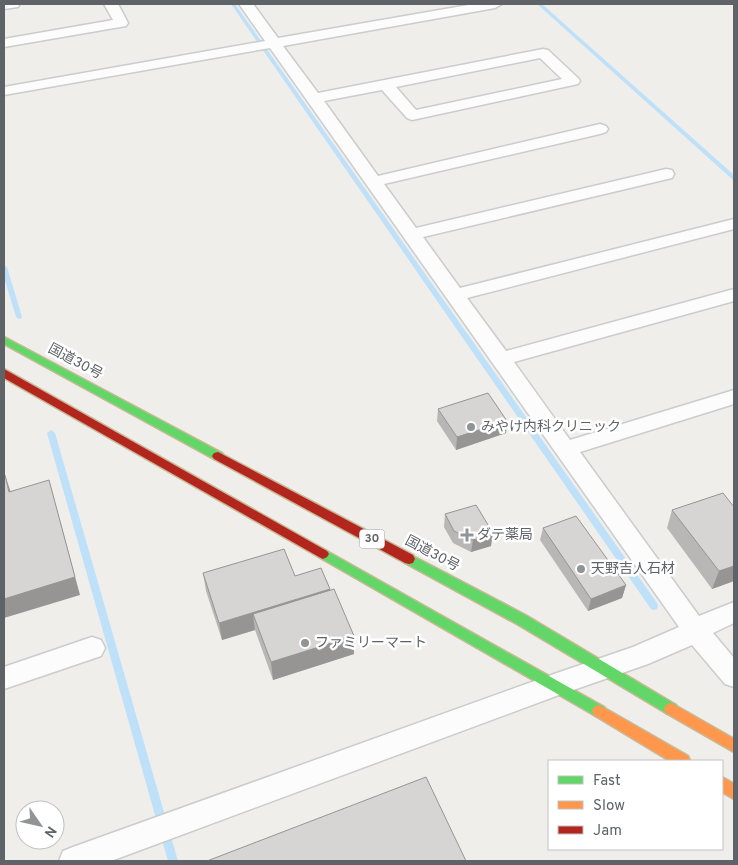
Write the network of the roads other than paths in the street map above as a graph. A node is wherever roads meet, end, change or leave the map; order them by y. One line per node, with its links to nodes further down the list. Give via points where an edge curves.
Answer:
1 (13, 4): 5 (street)
2 (111, 4): 6 (street, via 121,23)
3 (246, 4): 7 (street)
4 (495, 4): 7 (street)
5 (4, 5)
6 (4, 43)
7 (266, 45): 9 (street); 10 (street)
8 (386, 85): 8 (street, via 412,115 572,81 543,53); 10 (street)
9 (4, 91)
10 (313, 100): 13 (street)
11 (600, 130): 13 (street)
12 (666, 174): 15 (street)
13 (372, 182): 15 (street)
14 (733, 226): 16 (street)
15 (410, 235): 16 (street)
16 (454, 295): 19 (street)
17 (734, 295): 19 (street)
18 (4, 340): 26 (highway, 国道30号 / 30)
19 (500, 359): 22 (street)
20 (4, 373): 29 (highway)
21 (734, 397): 22 (street)
22 (565, 449): 24 (street)
23 (734, 612): 24 (street)
24 (695, 630): 26 (street, via 639,656); 27 (street)
25 (92, 648): 28 (street)
26 (603, 667): 29 (street); 30 (highway, 国道30号 / 30)
27 (734, 676)
28 (4, 678)
29 (554, 685): 31 (highway); 34 (street)
30 (734, 746)
31 (681, 760)
32 (723, 785): 33 (highway)
33 (734, 792)
34 (73, 861)

